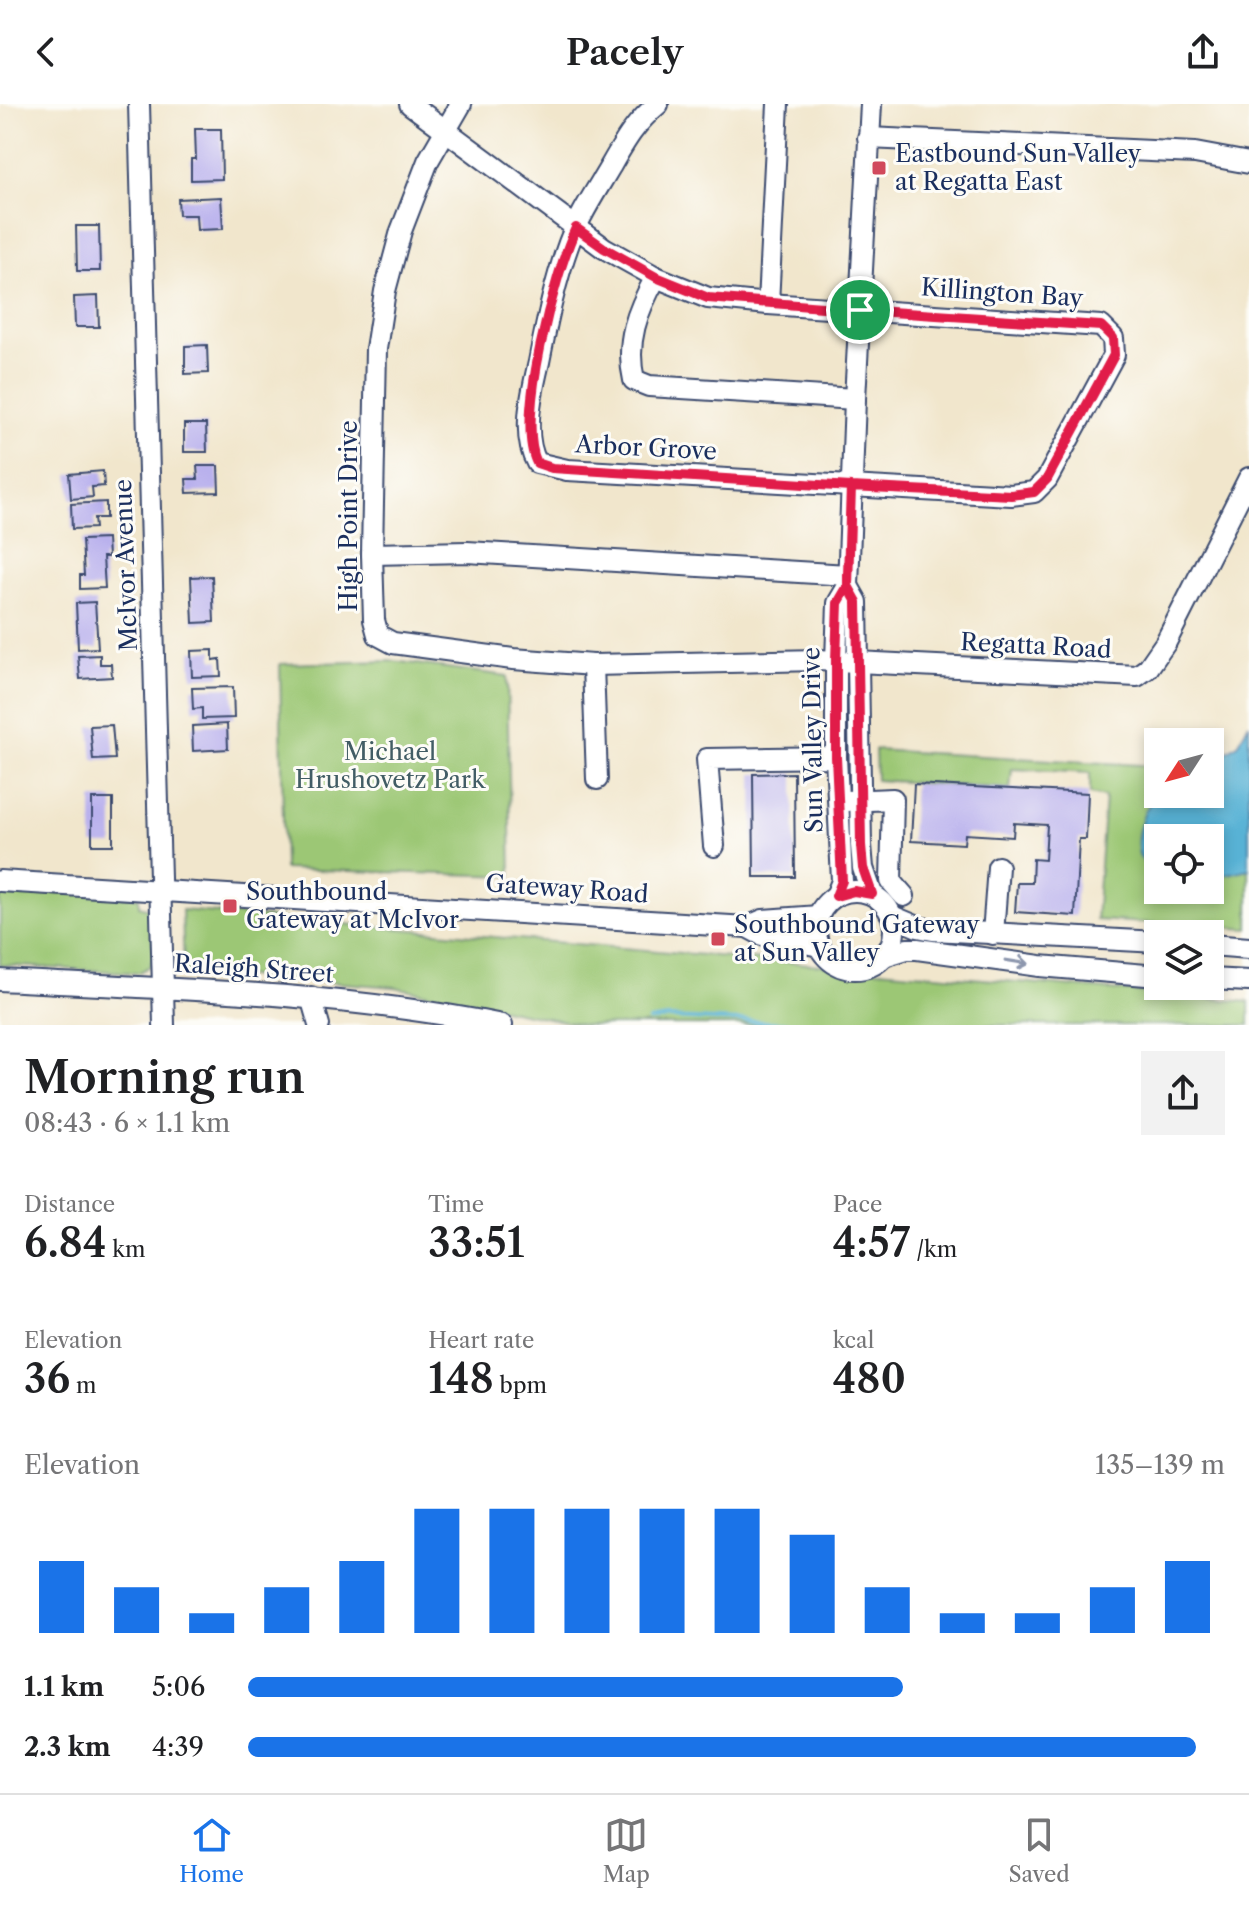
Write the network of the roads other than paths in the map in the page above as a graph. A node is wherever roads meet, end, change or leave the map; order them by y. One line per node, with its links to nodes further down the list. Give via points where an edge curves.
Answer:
1 (139, 104): 28 (street, McIvor Avenue)
2 (410, 104): 7 (street)
3 (461, 104): 7 (street, High Point Drive)
4 (658, 104): 10 (street, via 637,121)
5 (778, 104): 12 (street)
6 (871, 104): 8 (street, Sun Valley Drive)
7 (446, 130): 10 (street); 17 (street, High Point Drive, via 401,231 385,291 376,349)
8 (868, 138): 9 (street, via 1195,153); 13 (street, Sun Valley Drive)
9 (1249, 163)
10 (576, 228): 11 (street); 16 (street, Arbor Grove, via 555,286 532,396 530,450 537,463 567,470)
11 (656, 277): 12 (street, via 708,298); 14 (street, via 633,324 634,380 649,386)
12 (768, 304): 13 (street)
13 (860, 310): 14 (street, Sun Valley Drive); 16 (street, Killington Bay, via 1101,326 1113,338 1114,355 1047,479 1034,492)
14 (855, 399): 16 (street, Sun Valley Drive)
15 (1249, 478): 19 (street, Regatta Road, via 1166,642 1137,676)
16 (851, 487): 18 (street, Sun Valley Drive)
17 (372, 554): 18 (street, via 467,552); 20 (street, High Point Drive, via 374,620 378,635 393,643)
18 (848, 580): 19 (street, Sun Valley Drive, via 838,603)
19 (846, 661): 20 (street, High Point Drive); 21 (street, Sun Valley Drive); 24 (street, Sun Valley Drive)
20 (593, 665): 22 (street)
21 (836, 757): 23 (street, Sun Valley Drive); 25 (street, via 707,759)
22 (597, 779)
23 (838, 801): 24 (street); 30 (street, Sun Valley Drive, via 842,881)
24 (860, 801): 29 (street, Sun Valley Drive, via 863,868); 31 (street, via 893,799 891,881)
25 (714, 846)
26 (998, 867): 35 (street)
27 (0, 881): 28 (street, Gateway Road)
28 (161, 891): 34 (street, Gateway Road); 45 (street, McIvor Avenue)
29 (872, 894): 30 (street); 33 (street)
30 (836, 896): 32 (street)
31 (904, 896)
32 (819, 916): 34 (street, Gateway Road, via 763,920); 37 (street)
33 (892, 916): 35 (street, via 933,930); 40 (street, via 894,937)
34 (747, 927): 37 (street, Gateway Road)
35 (993, 934): 36 (street, via 1087,929)
36 (1144, 939)
37 (820, 946): 40 (street, Gateway Road, via 835,963 855,969)
38 (1224, 946): 39 (street)
39 (1249, 948)
40 (884, 956): 41 (street, Gateway Road, one-way to 41, via 917,949)
41 (1144, 975)
42 (0, 980): 45 (street, Raleigh Street)
43 (1224, 980): 44 (street)
44 (1249, 981)
45 (163, 989): 46 (street, Raleigh Street); 48 (street, McIvor Avenue)
46 (311, 997): 47 (street, Raleigh Street); 49 (street)
47 (390, 1016): 50 (street, Raleigh Street)
48 (164, 1025)
49 (319, 1025)
50 (502, 1025)

